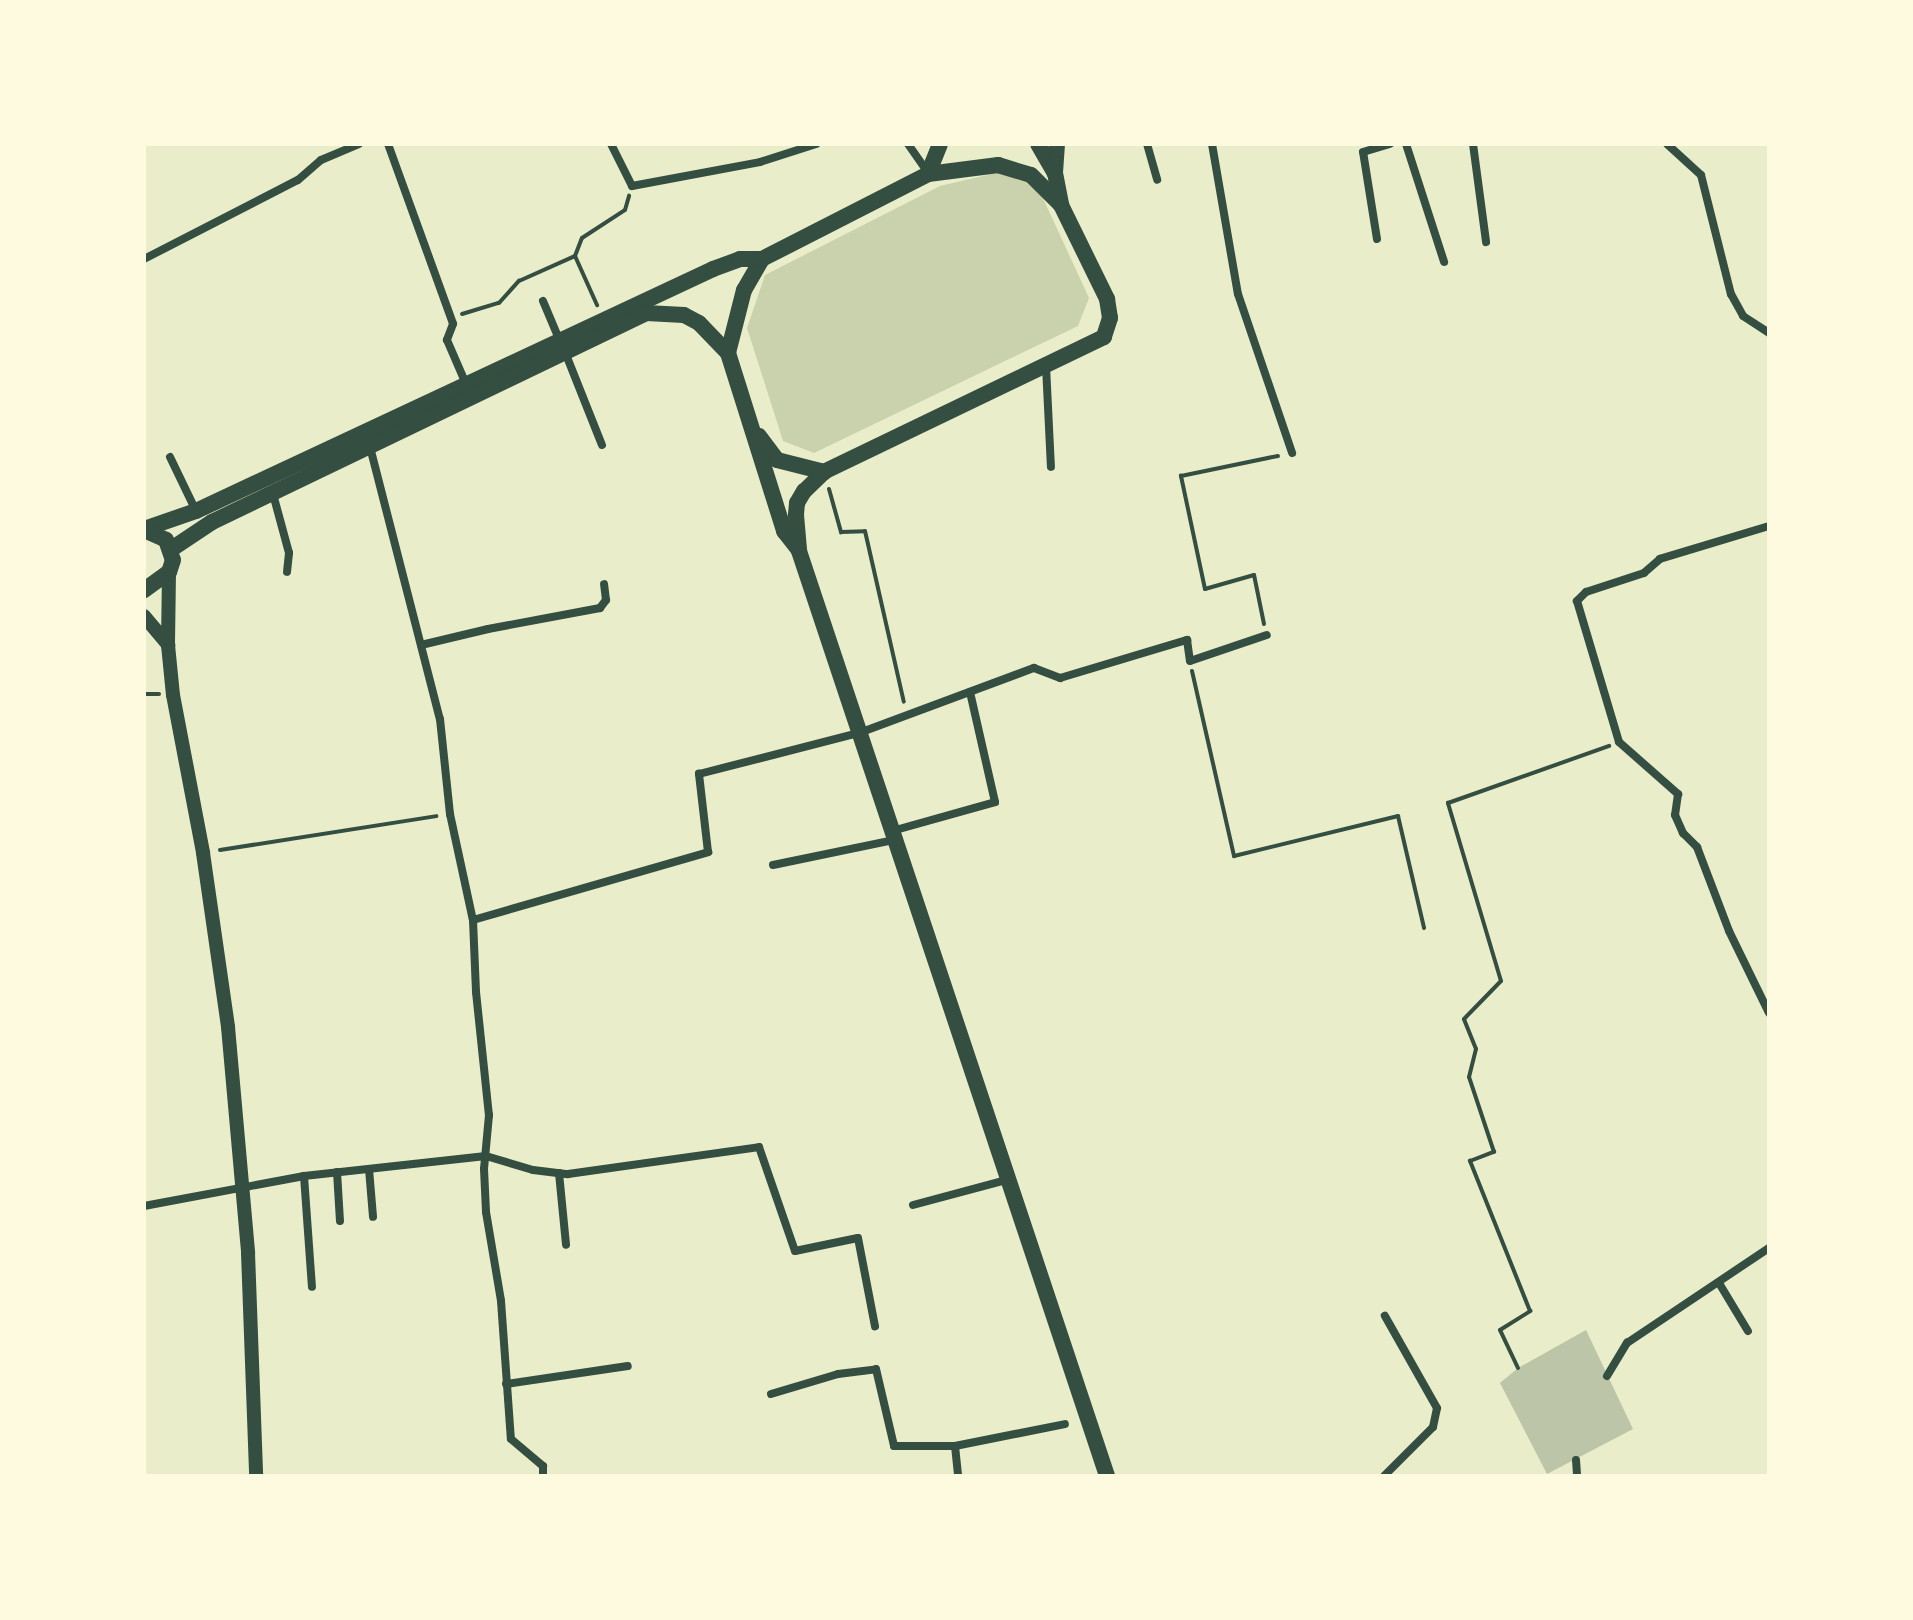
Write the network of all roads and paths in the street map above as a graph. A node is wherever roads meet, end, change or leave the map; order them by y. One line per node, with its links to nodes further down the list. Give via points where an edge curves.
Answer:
1 (359, 144): 23 (street)
2 (388, 144): 28 (street)
3 (611, 144): 18 (street)
4 (816, 144): 18 (street, via 760,162)
5 (908, 144): 16 (street)
6 (1038, 144): 15 (main road)
7 (1057, 144): 15 (main road)
8 (1147, 144): 17 (street)
9 (1212, 144): 37 (street, via 1238,294)
10 (1390, 144): 20 (street, via 1363,152)
11 (1406, 144): 25 (street)
12 (1473, 144): 21 (street)
13 (1667, 144): 29 (street, via 1701,175 1731,294 1743,316)
14 (941, 145): 16 (main road)
15 (1055, 173): 19 (main road)
16 (928, 174): 19 (main road, via 998,165 1031,175); 24 (main road)
17 (1157, 180)
18 (632, 186): 22 (path, via 625,210 582,238)
19 (1061, 205): 32 (main road, via 1107,299 1110,318 1104,337)
20 (1377, 239)
21 (1486, 242)
22 (575, 256): 27 (path); 28 (path, via 519,281 499,303 456,316)
23 (144, 259)
24 (762, 259): 27 (main road, via 740,259 713,269); 31 (main road, via 744,290)
25 (1444, 262)
26 (543, 301): 30 (street)
27 (603, 318): 30 (main road)
28 (453, 324): 33 (street, via 447,340)
29 (1768, 334)
30 (562, 346): 31 (main road, via 646,313 684,315); 33 (main road); 35 (street); 36 (main road)
31 (728, 353): 34 (main road)
32 (1046, 365): 39 (street); 40 (main road)
33 (466, 384): 42 (main road)
34 (750, 425): 40 (main road, via 777,460); 46 (main road, via 784,531)
35 (602, 445)
36 (370, 447): 41 (main road); 54 (street)
37 (1292, 453): 52 (path, via 1181,476 1205,589 1254,575)
38 (170, 457): 42 (street)
39 (1051, 467)
40 (824, 472): 46 (main road, via 797,503); 57 (path, via 841,532 865,531)
41 (272, 493): 45 (main road); 48 (street, via 289,553)
42 (196, 511): 44 (main road)
43 (1769, 526): 59 (street, via 1660,559 1644,573 1586,592 1577,601)
44 (144, 530): 45 (main road, via 166,540)
45 (170, 550): 47 (main road)
46 (799, 551): 58 (main road)
47 (169, 572): 50 (main road); 53 (street)
48 (287, 572)
49 (604, 584): 54 (street, via 606,600 600,608)
50 (144, 590)
51 (144, 616): 53 (street)
52 (1267, 635): 55 (street)
53 (168, 645): 62 (street)
54 (421, 645): 60 (street, via 440,719)
55 (1190, 661): 56 (street, via 1187,640 1060,678 1034,668); 65 (path, via 1234,856 1398,816)
56 (970, 692): 57 (street); 61 (street, via 995,802)
57 (907, 716): 58 (street)
58 (859, 733): 61 (main road); 64 (street, via 699,774 708,852)
59 (1619, 742): 66 (street, via 1678,794 1675,815 1697,847 1729,931); 86 (path, via 1448,803 1501,981 1464,1019 1476,1049 1469,1077 1494,1152 1470,1161 1530,1311 1500,1330)
60 (450, 814): 62 (path); 64 (street)
61 (893, 835): 63 (street); 72 (main road)
62 (203, 853): 73 (street, via 228,1027)
63 (773, 865)
64 (473, 920): 67 (street, via 489,1115)
65 (1424, 928)
66 (1769, 1013)
67 (486, 1156): 68 (street); 70 (street); 88 (street, via 486,1212 501,1301)
68 (369, 1169): 69 (street); 76 (street)
69 (337, 1172): 71 (street); 77 (street)
70 (559, 1173): 78 (street); 83 (street, via 759,1147 795,1251 858,1238)
71 (304, 1176): 73 (street); 81 (street)
72 (1011, 1179): 74 (street); 96 (main road)
73 (242, 1186): 75 (street); 93 (street)
74 (913, 1205)
75 (144, 1206)
76 (373, 1217)
77 (340, 1221)
78 (566, 1245)
79 (1769, 1248): 80 (street)
80 (1719, 1283): 84 (street); 87 (street, via 1627,1343)
81 (312, 1287)
82 (1385, 1316): 97 (street, via 1437,1408 1433,1427)
83 (875, 1326)
84 (1748, 1331)
85 (628, 1366): 88 (street)
86 (1518, 1368)
87 (1607, 1376)
88 (506, 1384): 94 (street, via 511,1439 543,1466)
89 (771, 1394): 91 (street, via 876,1369 894,1446)
90 (1065, 1424): 91 (street)
91 (955, 1446): 95 (street)
92 (1576, 1460): 98 (street)
93 (256, 1476)
94 (543, 1476)
95 (958, 1476)
96 (1107, 1476)
97 (1384, 1476)
98 (1577, 1476)

